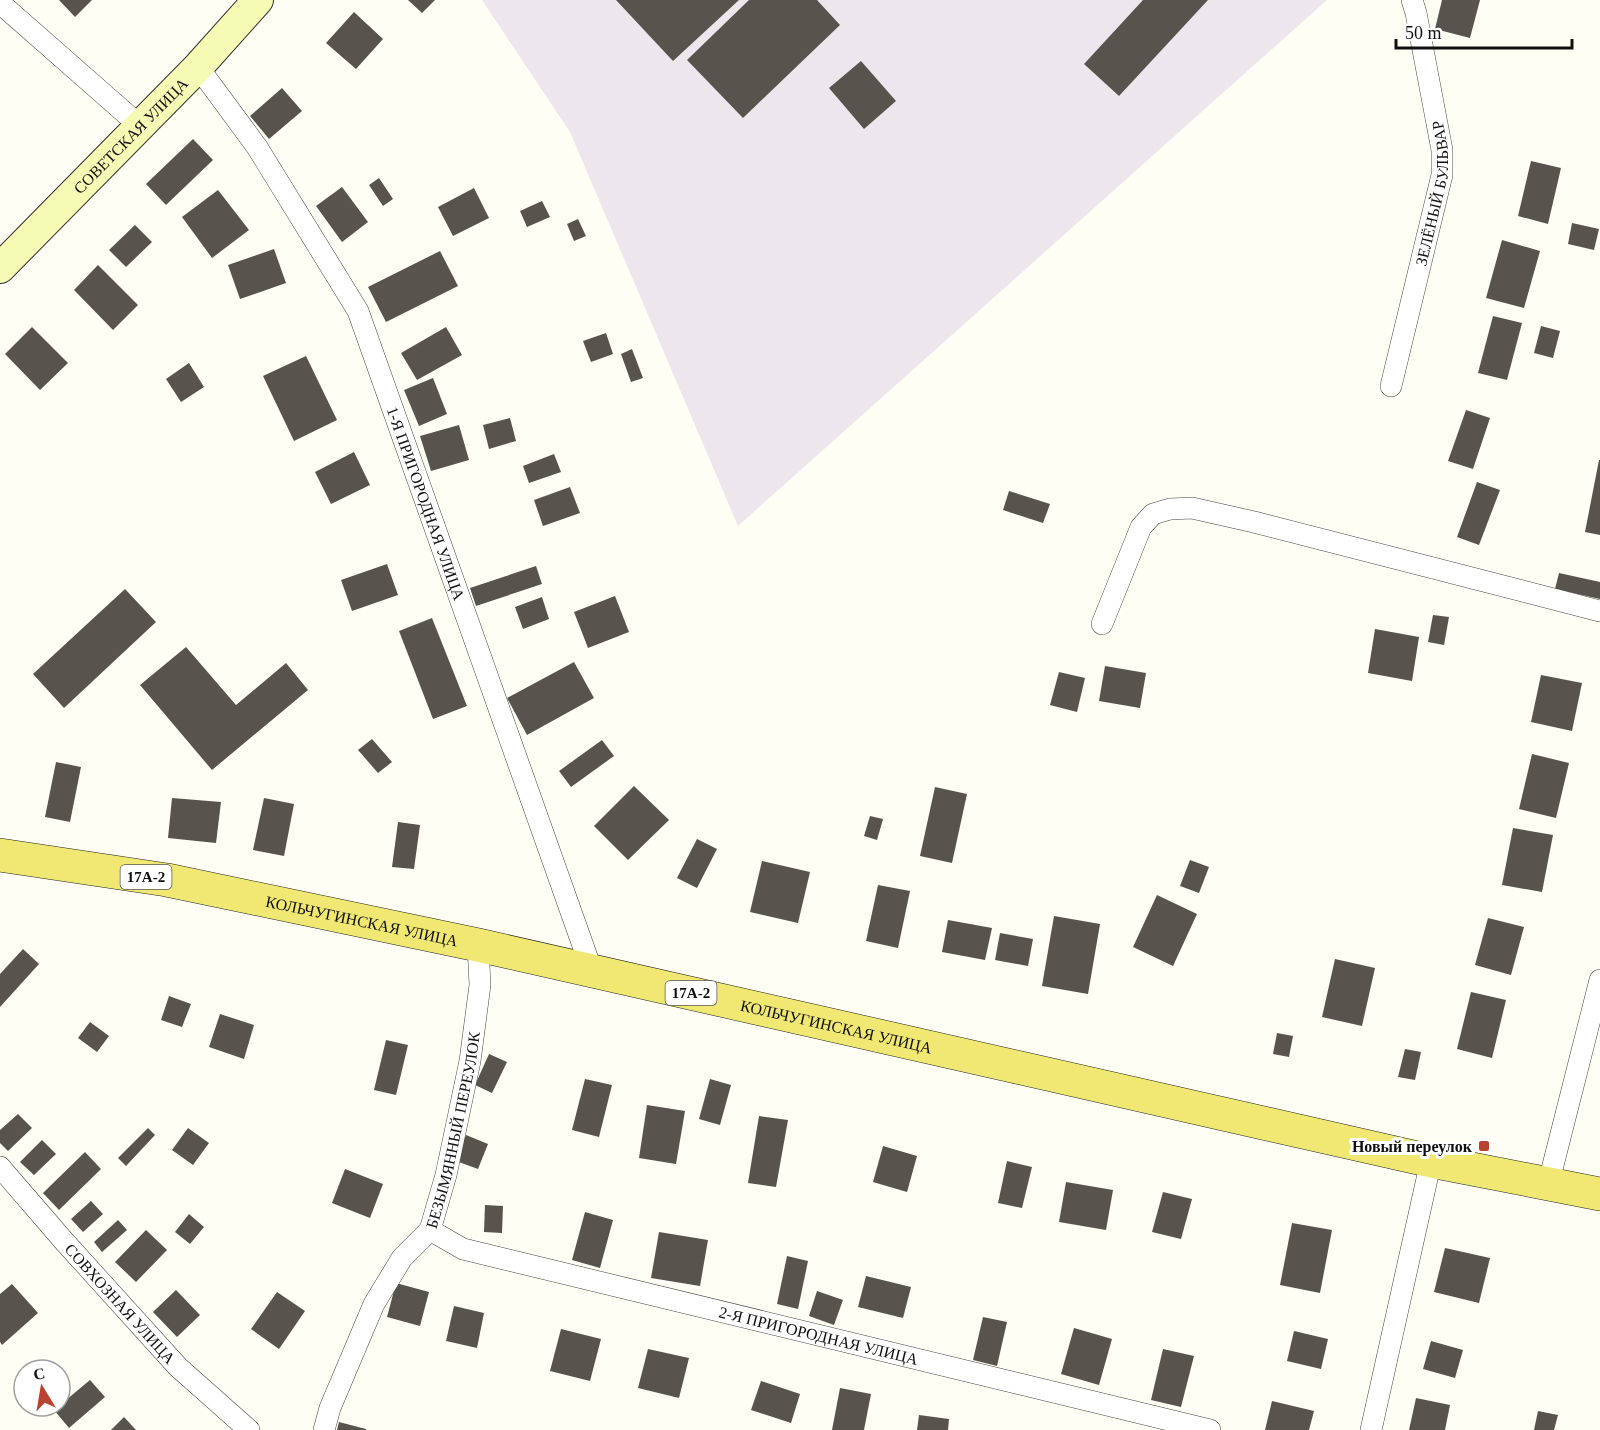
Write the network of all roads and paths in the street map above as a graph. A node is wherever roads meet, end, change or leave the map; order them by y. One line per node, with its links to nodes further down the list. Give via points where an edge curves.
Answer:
1 (258, 0): 4 (street, СОВЕТСКАЯ УЛИЦА)
2 (1412, 0): 7 (street, ЗЕЛЁНЫЙ БУЛЬВАР, via 1442,150 1442,175)
3 (0, 3): 5 (street)
4 (198, 67): 5 (street, СОВЕТСКАЯ УЛИЦА); 12 (street, 1-Я ПРИГОРОДНАЯ УЛИЦА, via 257,147 358,311)
5 (140, 126): 6 (street, СОВЕТСКАЯ УЛИЦА)
6 (0, 268)
7 (1391, 386)
8 (1600, 611): 9 (street, via 1191,508 1153,514 1142,527)
9 (1102, 624)
10 (0, 855): 11 (main road, КОЛЬЧУГИНСКАЯ УЛИЦА / 17А-2, via 167,880)
11 (478, 945): 12 (main road, КОЛЬЧУГИНСКАЯ УЛИЦА / 17А-2); 18 (street, БЕЗЫМЯННЫЙ ПЕРЕУЛОК, via 480,985 470,1061)
12 (592, 971): 14 (main road, КОЛЬЧУГИНСКАЯ УЛИЦА / 17А-2)
13 (1600, 980): 16 (street)
14 (1431, 1161): 16 (main road, КОЛЬЧУГИНСКАЯ УЛИЦА / 17А-2); 22 (street)
15 (0, 1167): 19 (street, СОВХОЗНАЯ УЛИЦА, via 178,1367)
16 (1548, 1185): 17 (main road, КОЛЬЧУГИНСКАЯ УЛИЦА / 17А-2)
17 (1600, 1194)
18 (430, 1230): 20 (street, БЕЗЫМЯННЫЙ ПЕРЕУЛОК, via 402,1258 374,1304); 21 (street, 2-Я ПРИГОРОДНАЯ УЛИЦА, via 464,1249)
19 (249, 1430)
20 (324, 1430)
21 (1210, 1430)
22 (1371, 1430)

